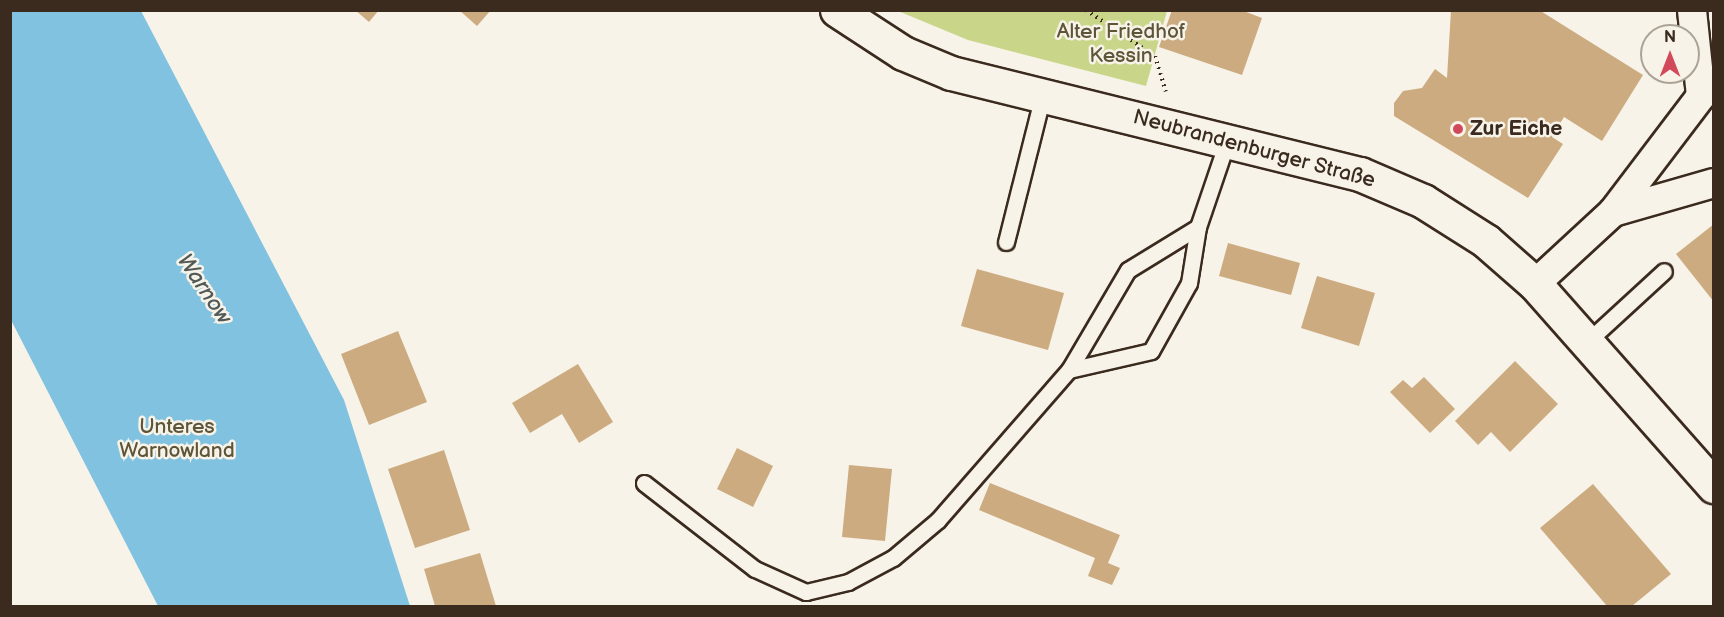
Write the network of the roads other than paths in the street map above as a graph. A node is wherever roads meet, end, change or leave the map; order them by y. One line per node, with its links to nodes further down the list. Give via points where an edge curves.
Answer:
1 (837, 10): 4 (main road, Neubrandenburger Straße, via 903,53 951,74)
2 (1692, 10): 3 (street)
3 (1707, 93): 7 (street)
4 (1043, 95): 5 (main road, Neubrandenburger Straße); 9 (lane)
5 (1228, 139): 8 (lane); 11 (main road, Neubrandenburger Straße, via 1360,174 1423,201 1486,241)
6 (1713, 183): 7 (street)
7 (1613, 212): 11 (street)
8 (1198, 227): 13 (lane, via 1128,270); 13 (lane, via 1189,283 1151,351)
9 (1006, 242)
10 (1664, 271): 12 (lane)
11 (1535, 284): 12 (main road, Neubrandenburger Straße)
12 (1588, 341): 15 (main road, Neubrandenburger Straße)
13 (1069, 370): 14 (lane, via 938,520 893,558 848,582 806,592 755,569)
14 (644, 483)
15 (1713, 486)

